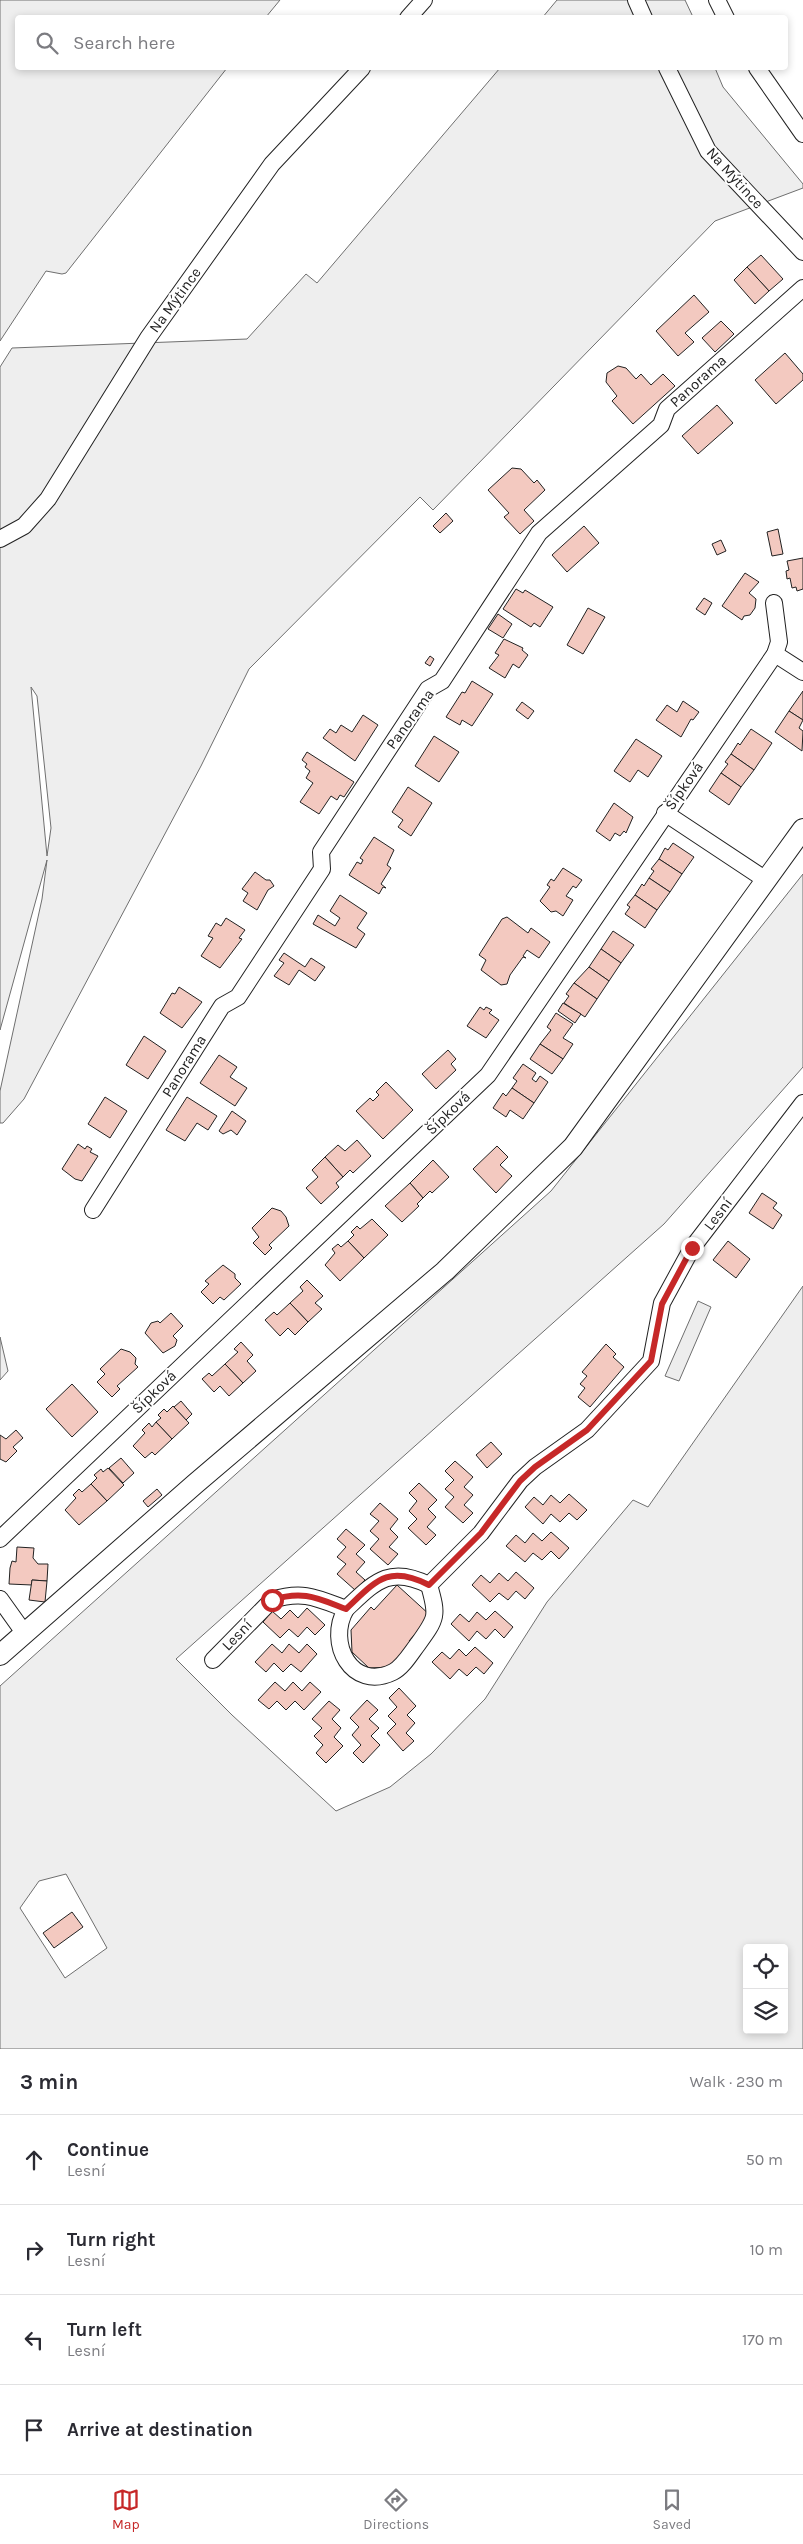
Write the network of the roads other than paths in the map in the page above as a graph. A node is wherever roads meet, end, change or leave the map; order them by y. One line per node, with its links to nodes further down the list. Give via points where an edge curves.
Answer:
1 (424, 0): 4 (street)
2 (636, 0): 5 (street)
3 (717, 0): 6 (street)
4 (411, 15)
5 (643, 15)
6 (724, 15)
7 (360, 70): 13 (street, Na Mýtince, via 272,164 148,338 48,499 24,526)
8 (668, 70): 11 (street, Na Mýtince, via 708,151)
9 (758, 70): 10 (street)
10 (803, 134)
11 (803, 252)
12 (803, 288): 21 (street, Panorama, via 667,409 662,425 539,533 442,681 428,689 320,852 322,869 238,997 222,1006)
13 (0, 539)
14 (774, 602): 15 (street, Šípková, via 779,642)
15 (775, 654): 16 (street); 17 (street, Šípková)
16 (803, 672)
17 (665, 813): 19 (street); 22 (street, Šípková, via 488,1075)
18 (803, 829): 19 (street)
19 (766, 880): 26 (street, via 573,1147 445,1271)
20 (803, 1103): 23 (street, Lesní, via 692,1248 662,1304 651,1361 587,1430 520,1481 481,1533)
21 (93, 1210)
22 (0, 1539)
23 (429, 1585): 25 (street, via 412,1576 395,1575 380,1579); 25 (street, via 436,1614 430,1628 404,1662 394,1672 385,1675 360,1673 348,1663 340,1649 338,1630)
24 (0, 1599): 26 (street)
25 (346, 1609): 28 (street, Lesní, via 306,1595 272,1600)
26 (25, 1634): 27 (street)
27 (0, 1655)
28 (213, 1660)

